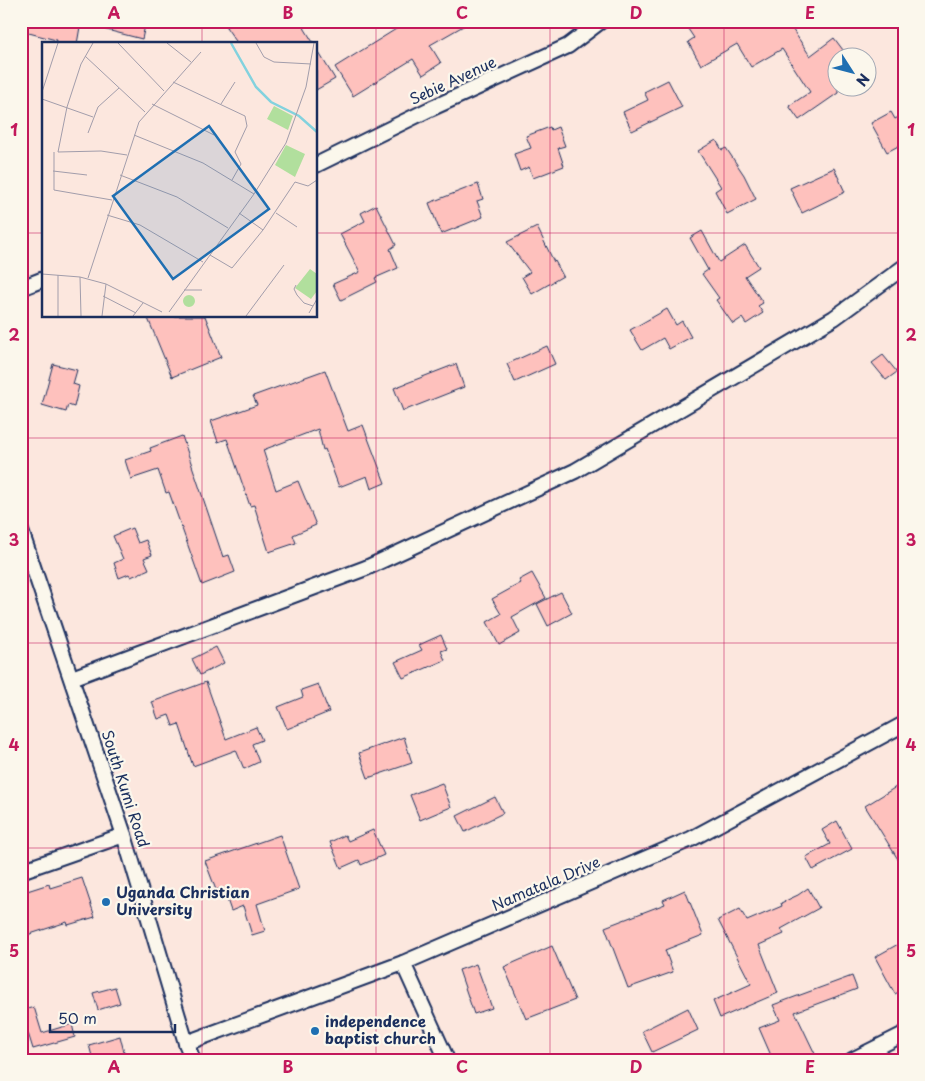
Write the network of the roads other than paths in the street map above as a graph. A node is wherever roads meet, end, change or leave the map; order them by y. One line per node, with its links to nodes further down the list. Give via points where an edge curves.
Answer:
1 (601, 21): 2 (street, Sebie Avenue, via 568,46)
2 (318, 164)
3 (904, 267): 7 (street, via 834,318 575,471 366,568)
4 (42, 280): 5 (street)
5 (21, 288)
6 (21, 531): 7 (street, South Kumi Road)
7 (72, 678): 9 (street, South Kumi Road)
8 (904, 724): 11 (street, Namatala Drive, via 692,838)
9 (124, 835): 10 (street); 13 (street, South Kumi Road)
10 (21, 871)
11 (403, 963): 13 (street, Namatala Drive); 15 (street)
12 (904, 1034): 16 (street)
13 (186, 1043): 14 (street, South Kumi Road)
14 (193, 1060)
15 (447, 1060)
16 (852, 1060)

